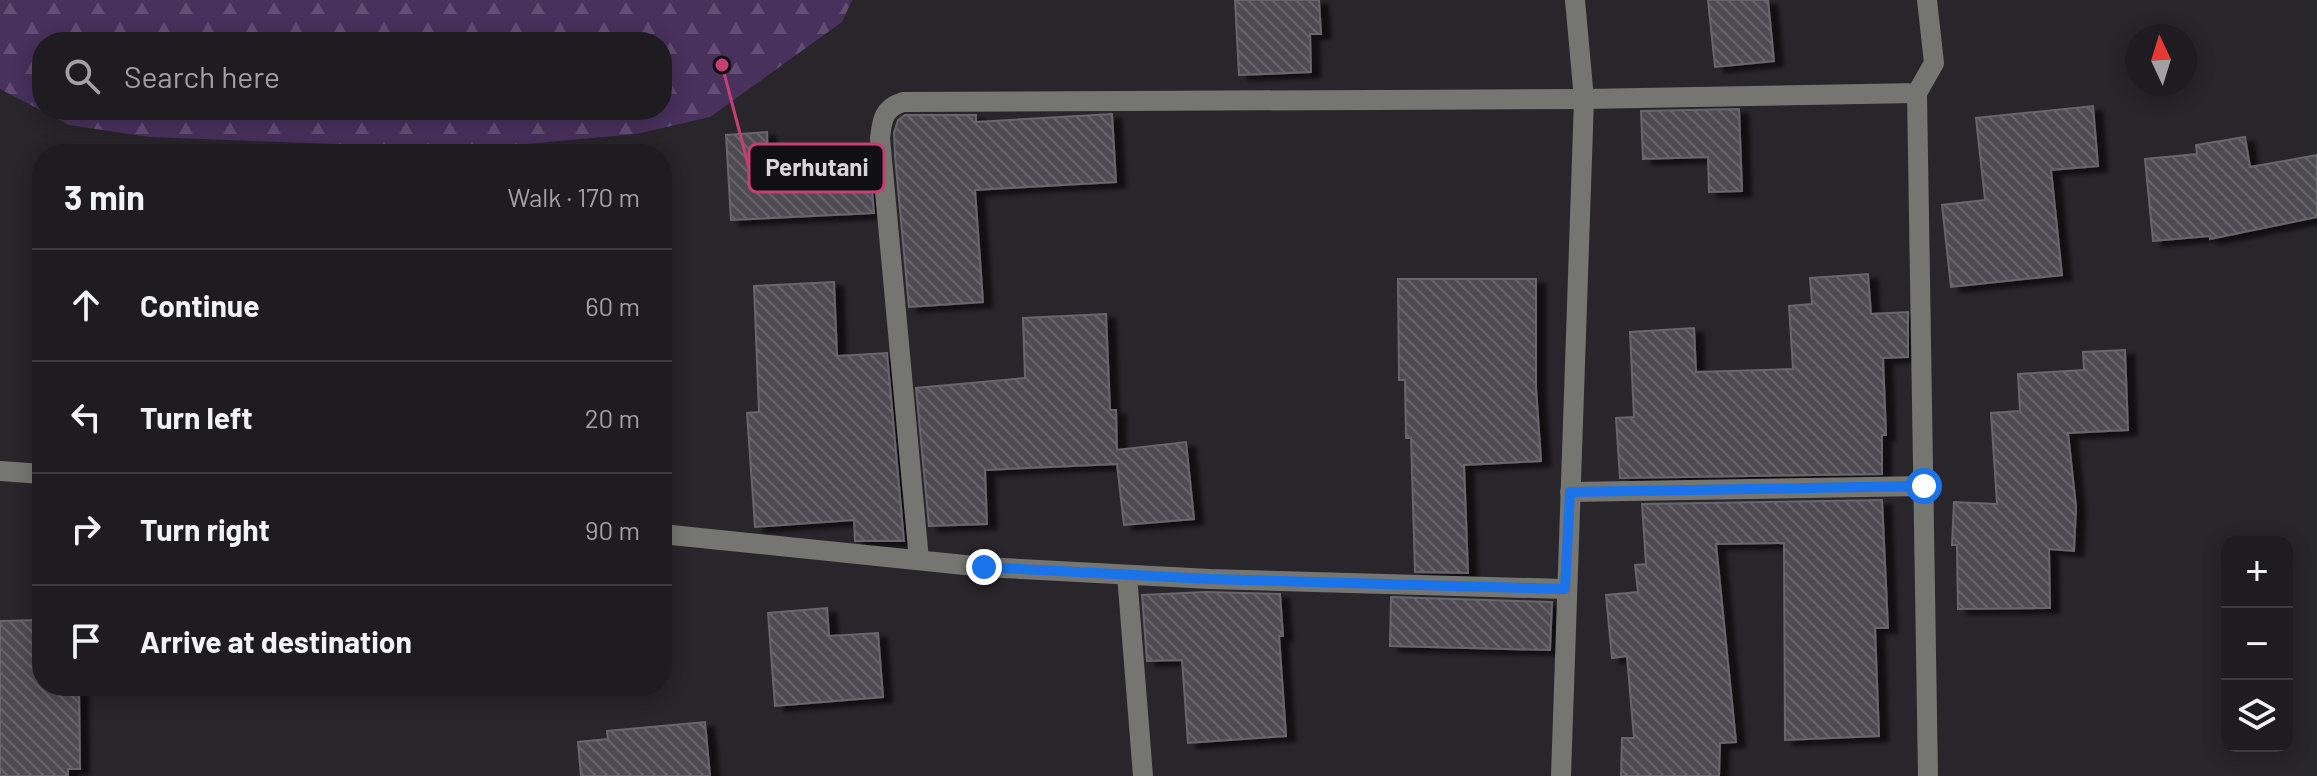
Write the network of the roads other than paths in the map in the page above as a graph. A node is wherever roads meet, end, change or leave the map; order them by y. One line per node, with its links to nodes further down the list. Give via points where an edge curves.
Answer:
1 (1575, 0): 4 (street)
2 (1927, 0): 3 (street, via 1934,63)
3 (1917, 93): 4 (street); 7 (street)
4 (1584, 99): 8 (street); 10 (street, via 892,105 883,115 880,138)
5 (0, 471): 6 (street)
6 (32, 473)
7 (1924, 486): 8 (street); 15 (street)
8 (1570, 492): 12 (street)
9 (672, 535): 10 (street)
10 (919, 560): 11 (street)
11 (1127, 575): 12 (street); 13 (street)
12 (1565, 589): 14 (street)
13 (1143, 776)
14 (1561, 776)
15 (1928, 776)

